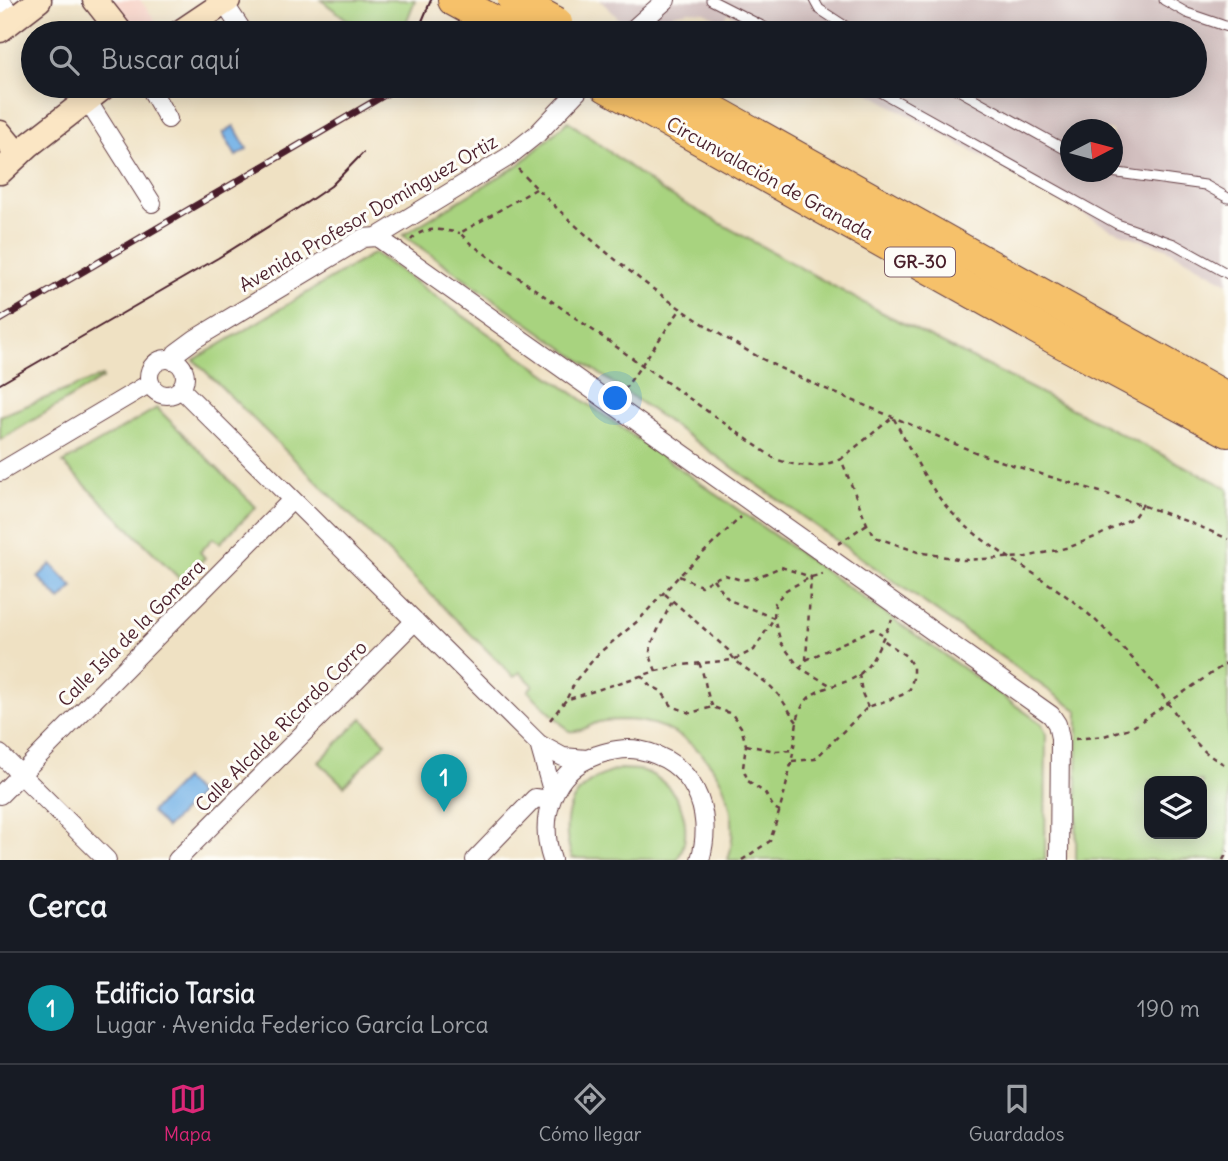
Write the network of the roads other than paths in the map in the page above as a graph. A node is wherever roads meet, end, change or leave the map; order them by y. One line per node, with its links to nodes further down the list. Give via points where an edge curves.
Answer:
1 (39, 0): 10 (main road)
2 (96, 0): 11 (main road)
3 (454, 0): 14 (highway)
4 (514, 0): 15 (highway, bridge)
5 (666, 0): 16 (street)
6 (711, 0): 17 (lane)
7 (814, 0): 18 (lane, via 818,9)
8 (1164, 0): 19 (lane)
9 (226, 1): 12 (main road); 13 (street)
10 (5, 16)
11 (112, 21)
12 (197, 21)
13 (237, 21)
14 (492, 21)
15 (552, 21)
16 (642, 21)
17 (752, 21)
18 (837, 21)
19 (1228, 27)
20 (90, 98): 31 (main road)
21 (99, 98): 34 (street)
22 (156, 98): 28 (street)
23 (587, 98): 35 (street, Avenida Profesor Domínguez Ortiz, via 508,157)
24 (615, 98): 41 (highway, Circunvalación de Granada / GR-30)
25 (690, 98): 40 (highway, Circunvalación de Granada / GR-30)
26 (891, 98): 36 (lane, via 1117,224 1174,244)
27 (973, 98): 30 (lane)
28 (168, 119)
29 (0, 133): 31 (main road)
30 (1060, 146)
31 (9, 163)
32 (1123, 174): 33 (lane, via 1205,185)
33 (1228, 198)
34 (152, 203)
35 (377, 237): 37 (street, Avenida Profesor Domínguez Ortiz, via 363,238 217,326); 56 (street, via 1051,715 1060,738)
36 (1228, 274)
37 (172, 360): 38 (street, via 156,363); 39 (street, via 184,372)
38 (150, 383): 39 (street, via 166,395); 42 (street)
39 (180, 389): 43 (street)
40 (1224, 395)
41 (1228, 431)
42 (0, 472)
43 (292, 500): 44 (street); 48 (street, Calle Isla de la Gomera)
44 (415, 621): 45 (street); 52 (street, Calle Alcalde Ricardo Corro)
45 (539, 744): 47 (street, via 563,757); 50 (street)
46 (0, 754): 48 (street)
47 (587, 759): 50 (street, via 572,769); 55 (street, via 611,750 638,750 663,758 684,774 698,795 706,820)
48 (20, 774): 49 (street, Calle Isla de la Gomera); 51 (street)
49 (0, 795)
50 (552, 797): 53 (street, via 535,798); 54 (street, via 545,821)
51 (107, 860)
52 (177, 860)
53 (475, 860)
54 (552, 860)
55 (700, 860)
56 (1059, 860)

